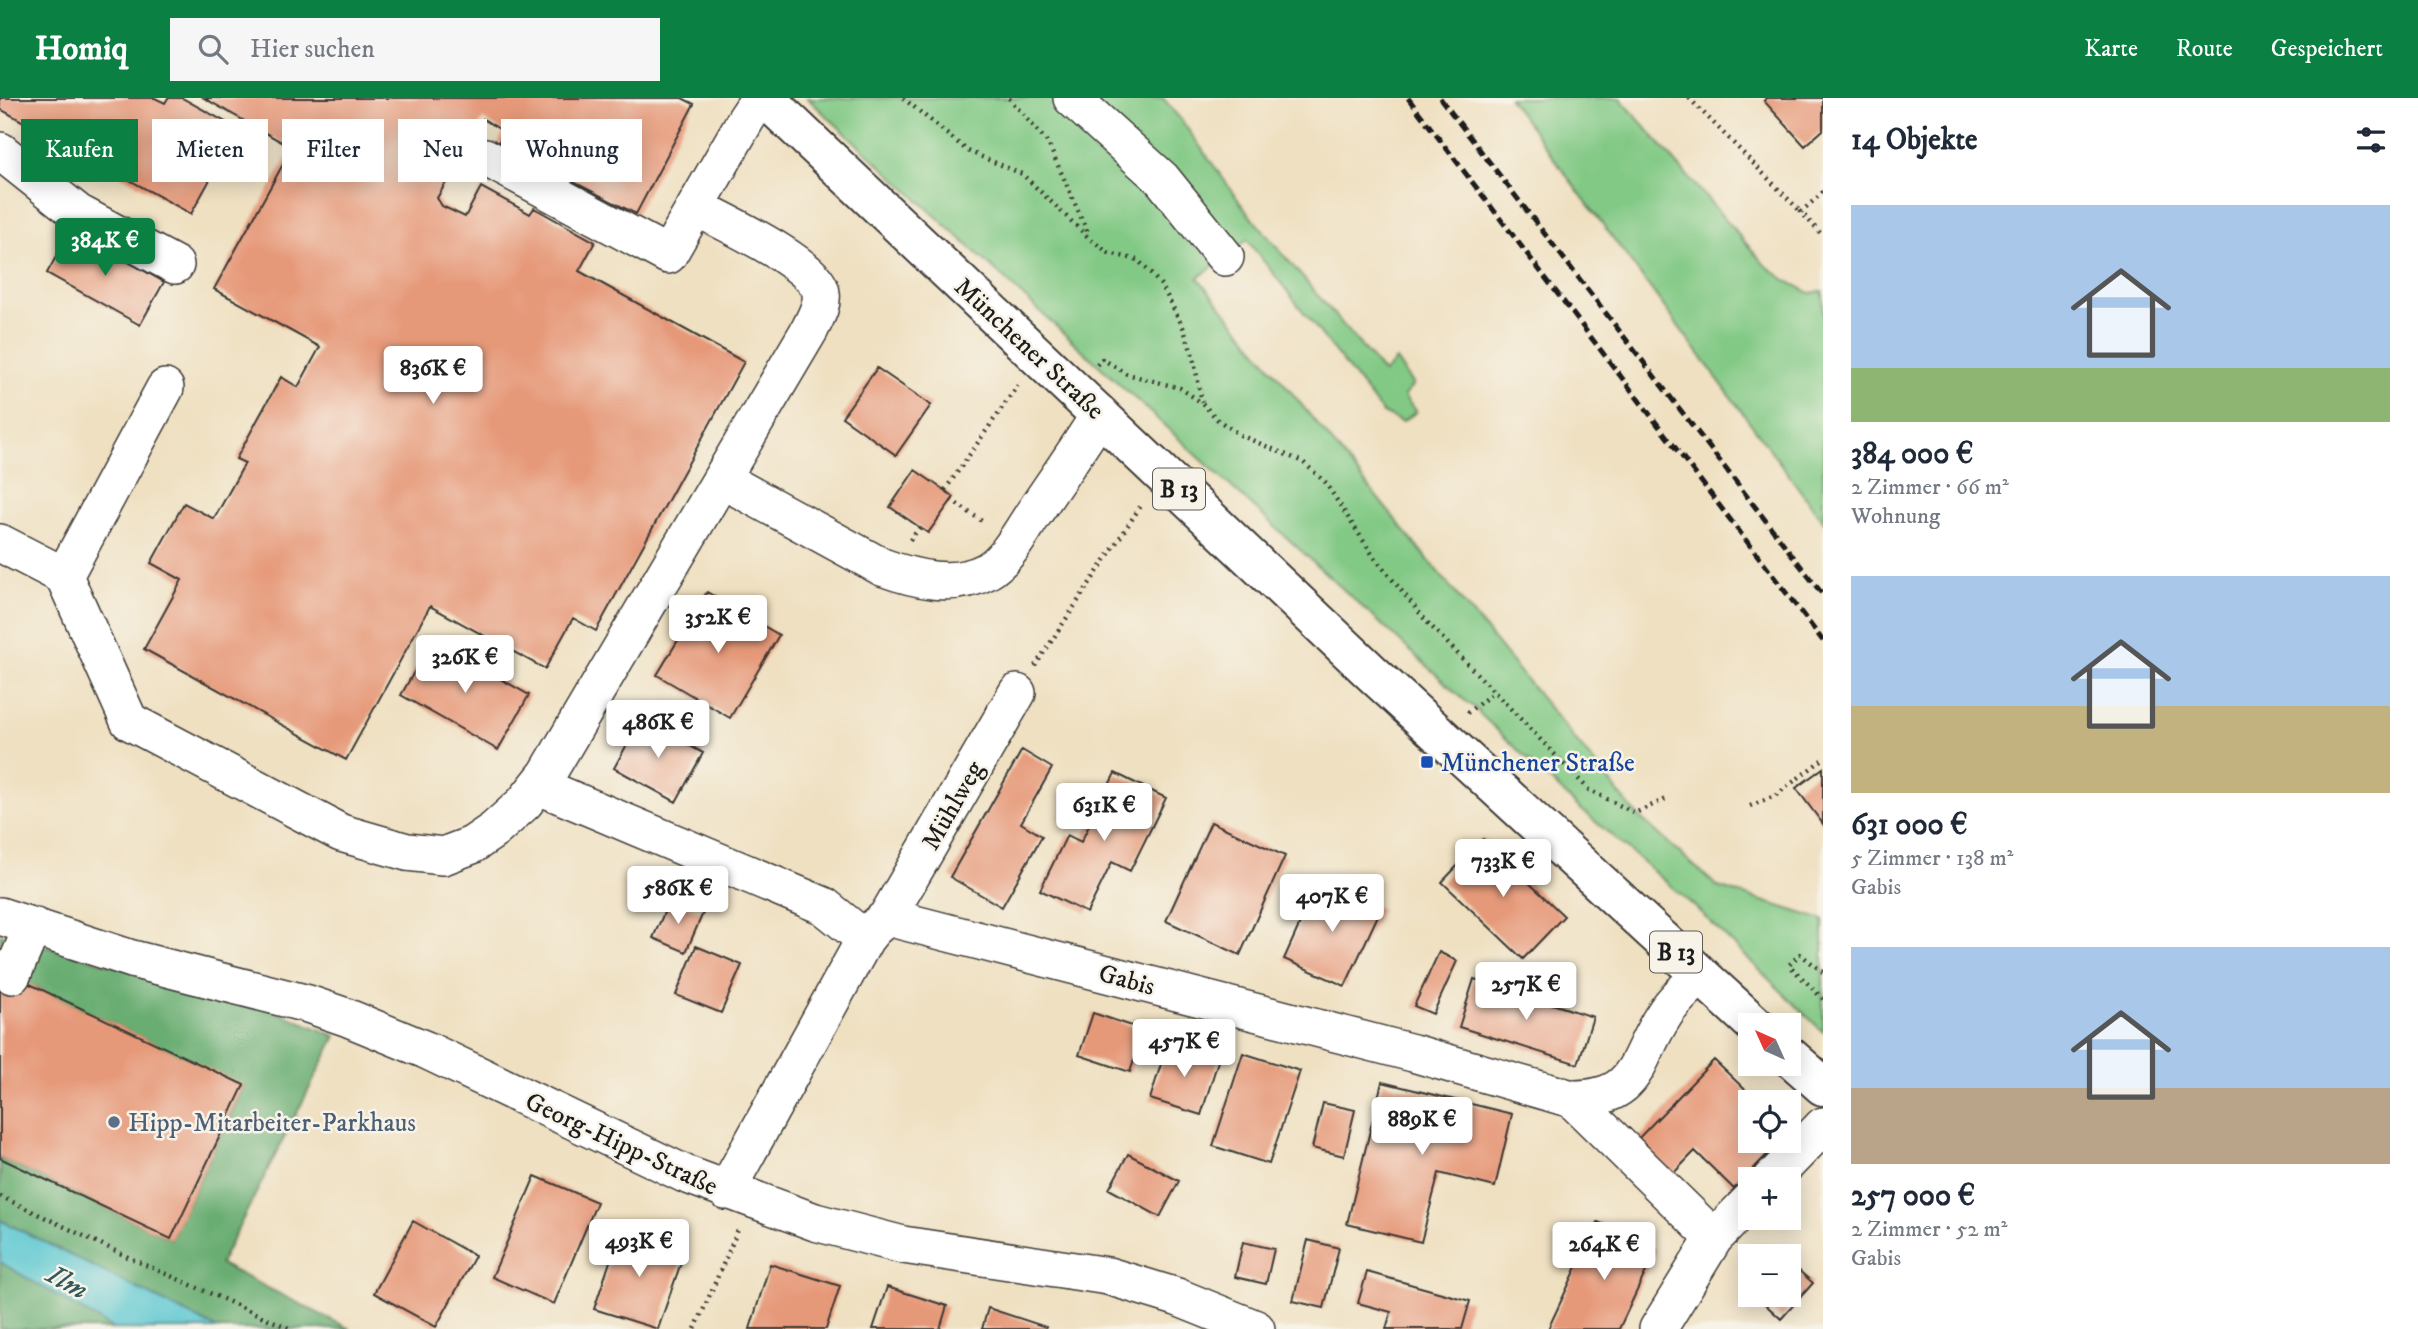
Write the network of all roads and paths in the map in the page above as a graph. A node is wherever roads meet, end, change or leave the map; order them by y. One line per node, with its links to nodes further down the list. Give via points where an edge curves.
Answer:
1 (763, 98): 9 (street); 17 (main road, Münchener Straße / B 13)
2 (903, 98): 12 (path, via 968,151 1022,174)
3 (1009, 98): 12 (path, via 1048,142)
4 (1072, 98): 13 (street, via 1162,178)
5 (1689, 98): 10 (path)
6 (0, 151): 14 (street, via 78,213)
7 (487, 158): 9 (street, via 668,255)
8 (1823, 192): 10 (path)
9 (696, 207): 20 (street, via 797,263 814,277 821,291 810,330)
10 (1801, 212): 11 (path)
11 (1823, 236)
12 (1090, 239): 18 (path, via 1110,253 1139,260 1162,286 1193,356)
13 (1225, 257)
14 (175, 265)
15 (1022, 380): 21 (path)
16 (165, 388): 25 (street)
17 (1087, 402): 18 (path, via 1102,359 1127,374 1180,388); 19 (main road, Münchener Straße / B 13); 23 (street)
18 (1202, 403): 26 (path, via 1240,435 1303,462 1325,482 1374,557 1427,622)
19 (1162, 473): 27 (path); 37 (main road, Münchener Straße / B 13)
20 (723, 480): 23 (street, via 882,567 908,576 965,579 999,562); 30 (street)
21 (945, 490)
22 (951, 500): 23 (path)
23 (1013, 542)
24 (0, 543): 25 (street)
25 (64, 576): 30 (street, via 129,722 341,833 407,852 443,856 494,830)
26 (1494, 692): 28 (path); 31 (path, via 1589,790 1635,813)
27 (1017, 693): 34 (street, Mühlweg)
28 (1471, 708)
29 (1823, 759): 32 (path, via 1775,796)
30 (539, 786): 34 (street)
31 (1666, 799)
32 (1750, 806)
33 (17, 921): 36 (street); 46 (street, Georg-Hipp-Straße, via 132,959 346,1017)
34 (876, 928): 42 (street, Gabis, via 1413,1053); 46 (street)
35 (1823, 972): 38 (path, via 1800,954 1789,965)
36 (12, 975)
37 (1700, 975): 39 (main road, Münchener Straße / B 13); 42 (street, Gabis, via 1663,1016 1627,1082 1606,1094)
38 (1823, 999)
39 (1742, 1013)
40 (1801, 1067): 41 (main road)
41 (1823, 1086)
42 (1572, 1099): 48 (street)
43 (1823, 1126): 44 (street)
44 (1784, 1167)
45 (0, 1196): 49 (path)
46 (738, 1196): 50 (path); 51 (street, Georg-Hipp-Straße, via 903,1245 1141,1284)
47 (1738, 1214): 48 (street)
48 (1714, 1238): 52 (street)
49 (291, 1329)
50 (695, 1329)
51 (1256, 1329)
52 (1658, 1329)

